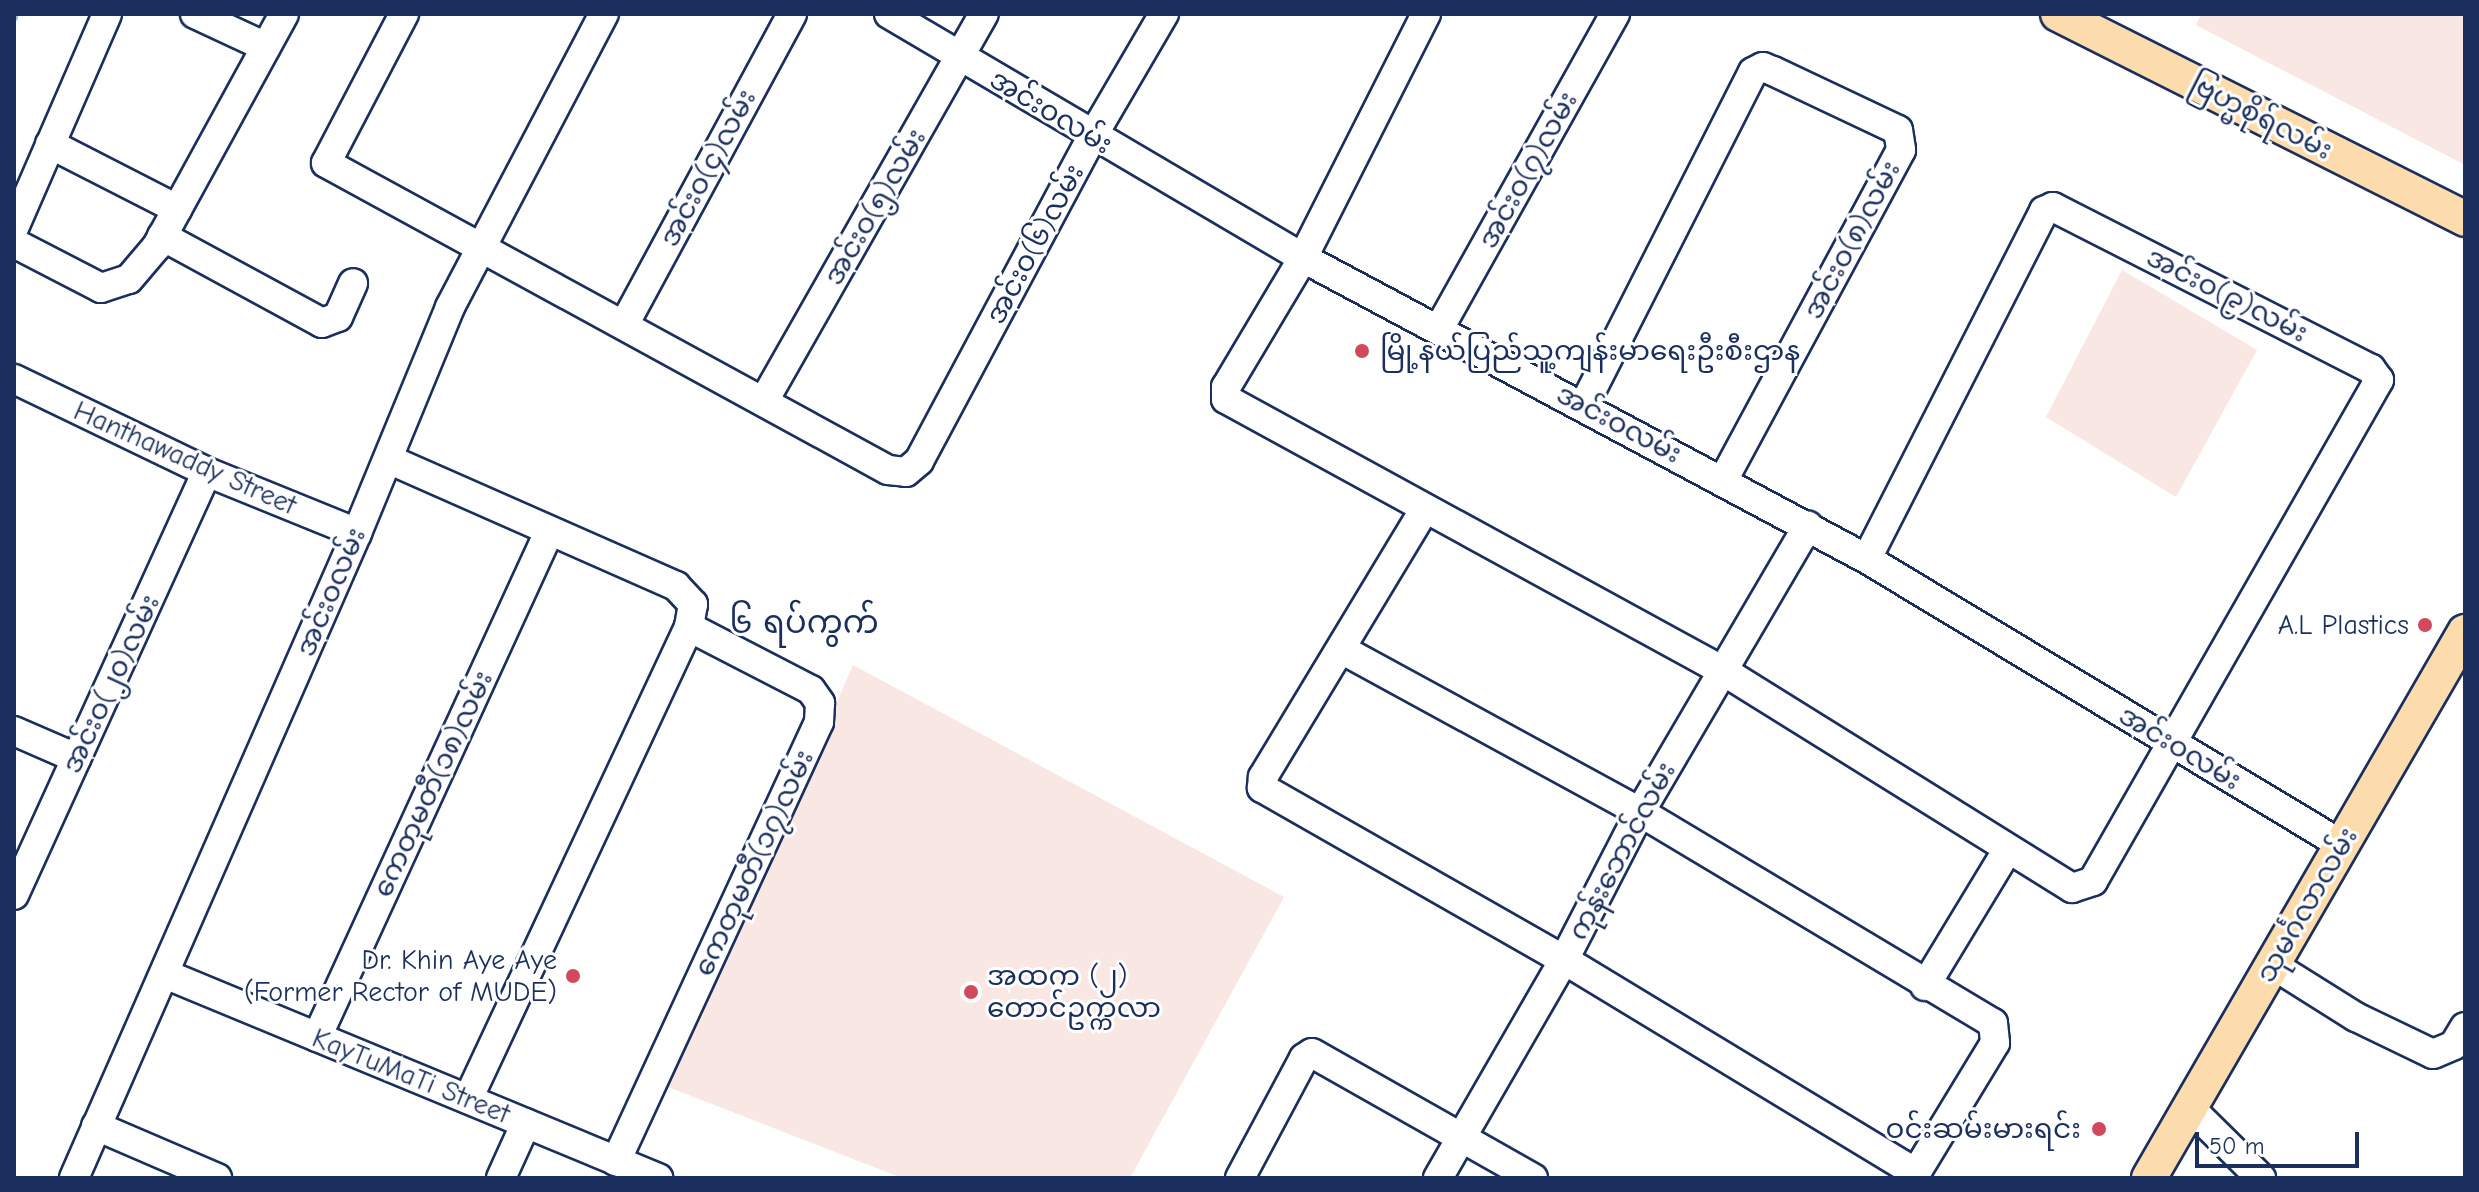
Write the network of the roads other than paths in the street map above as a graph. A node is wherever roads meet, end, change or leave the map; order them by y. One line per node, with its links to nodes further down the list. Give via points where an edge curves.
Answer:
1 (107, 14): 16 (street)
2 (195, 14): 13 (street)
3 (284, 14): 13 (street)
4 (404, 14): 22 (street, via 326,163)
5 (604, 14): 22 (street, အင်းဝလမ်း)
6 (792, 14): 25 (street, အင်းဝ(၄)လမ်း)
7 (889, 14): 14 (street, အင်းဝလမ်း)
8 (984, 14): 14 (street, အင်းဝ(၅)လမ်း)
9 (1164, 14): 15 (street, အင်းဝ(၆)လမ်း)
10 (1426, 14): 23 (street)
11 (1615, 14): 26 (street, အင်းဝ(၇)လမ်း)
12 (2058, 14): 18 (main road, ဗြဟ္မစိုရ်လမ်း)
13 (266, 47): 17 (street)
14 (960, 57): 15 (street, အင်းဝလမ်း); 28 (street, အင်းဝ(၅)လမ်း)
15 (1092, 137): 23 (street, အင်းဝလမ်း); 28 (street, အင်းဝ(၆)လမ်း, via 919,461 906,472 888,470)
16 (50, 144): 17 (street); 19 (street)
17 (177, 209): 20 (street)
18 (2465, 219)
19 (14, 228)
20 (162, 236): 21 (street, via 129,279 101,288); 24 (street, via 322,323 338,317)
21 (14, 243)
22 (482, 246): 25 (street); 30 (street, အင်းဝလမ်း, via 450,307)
23 (1303, 258): 26 (street, အင်းဝလမ်း); 33 (street, via 1226,387 1226,399)
24 (353, 283)
25 (625, 323): 28 (street)
26 (1440, 327): 29 (street, အင်းဝလမ်း)
27 (14, 379): 31 (street, Hanthawaddy Street)
28 (765, 399)
29 (1584, 405): 32 (street, အင်းဝလမ်း); 32 (street, အင်းဝ(၈)လမ်း, via 1753,72 1763,67 1898,130 1901,150)
30 (388, 459): 35 (street); 36 (street, အင်းဝလမ်း)
31 (207, 472): 36 (street, Hanthawaddy Street); 44 (street, အင်းဝ(၂၀)လမ်း)
32 (1723, 480): 34 (street, အင်းဝလမ်း)
33 (1424, 510): 40 (street); 41 (street)
34 (1808, 526): 37 (street, အင်းဝလမ်း); 41 (street, ကုန်းဘောင်လမ်း)
35 (549, 532): 38 (street, via 676,586 693,604); 54 (street, ကေတုမတီ(၁၈)လမ်း)
36 (357, 533): 51 (street, အင်းဝလမ်း)
37 (1867, 559): 43 (street, အင်းဝလမ်း); 43 (street, အင်းဝ(၉)လမ်း, via 2044,211 2053,207 2371,369 2379,380 2374,391)
38 (689, 627): 55 (street); 60 (street, ကေတုမတီ(၁၇)လမ်း, via 811,690 820,703 819,722)
39 (2465, 632): 46 (main road, သုမင်္ဂလာလမ်း)
40 (1341, 649): 45 (street); 49 (street, via 1263,777 1262,788)
41 (1725, 672): 45 (street, ကုန်းဘောင်လမ်း); 47 (street)
42 (14, 731): 44 (street)
43 (2174, 745): 46 (street, အင်းဝလမ်း); 47 (street, via 2084,888 2072,888)
44 (76, 758): 48 (street, အင်းဝ(၂၀)လမ်း)
45 (1640, 812): 49 (street, ကုန်းဘောင်လမ်း); 52 (street)
46 (2342, 845): 50 (main road, သုမင်္ဂလာလမ်း)
47 (2008, 849): 52 (street)
48 (14, 895)
49 (1564, 960): 52 (street, via 1916,1173 1997,1033 1993,1023); 59 (street, ကုန်းဘောင်လမ်း)
50 (2273, 965): 53 (street, via 2356,1017 2433,1054 2454,1045); 56 (main road, သုမင်္ဂလာလမ်း)
51 (165, 974): 54 (street, KayTuMaTi Street); 58 (street, အင်းဝလမ်း)
52 (1925, 986)
53 (2465, 1027)
54 (317, 1037): 55 (street, KayTuMaTi Street)
55 (468, 1099): 57 (street, KayTuMaTi Street)
56 (2190, 1108): 68 (main road, သုမင်္ဂလာလမ်း); 69 (street)
57 (526, 1123): 60 (street, KayTuMaTi Street); 63 (street)
58 (96, 1126): 61 (street, အင်းဝလမ်း); 62 (street)
59 (1464, 1137): 65 (street, via 1312,1053 1304,1058); 66 (street, ကုန်းဘောင်လမ်း); 67 (street)
60 (616, 1161): 64 (street, KayTuMaTi Street)
61 (74, 1178)
62 (217, 1178)
63 (501, 1178)
64 (658, 1178)
65 (1240, 1178)
66 (1438, 1178)
67 (1533, 1178)
68 (2149, 1178)
69 (2261, 1178)

